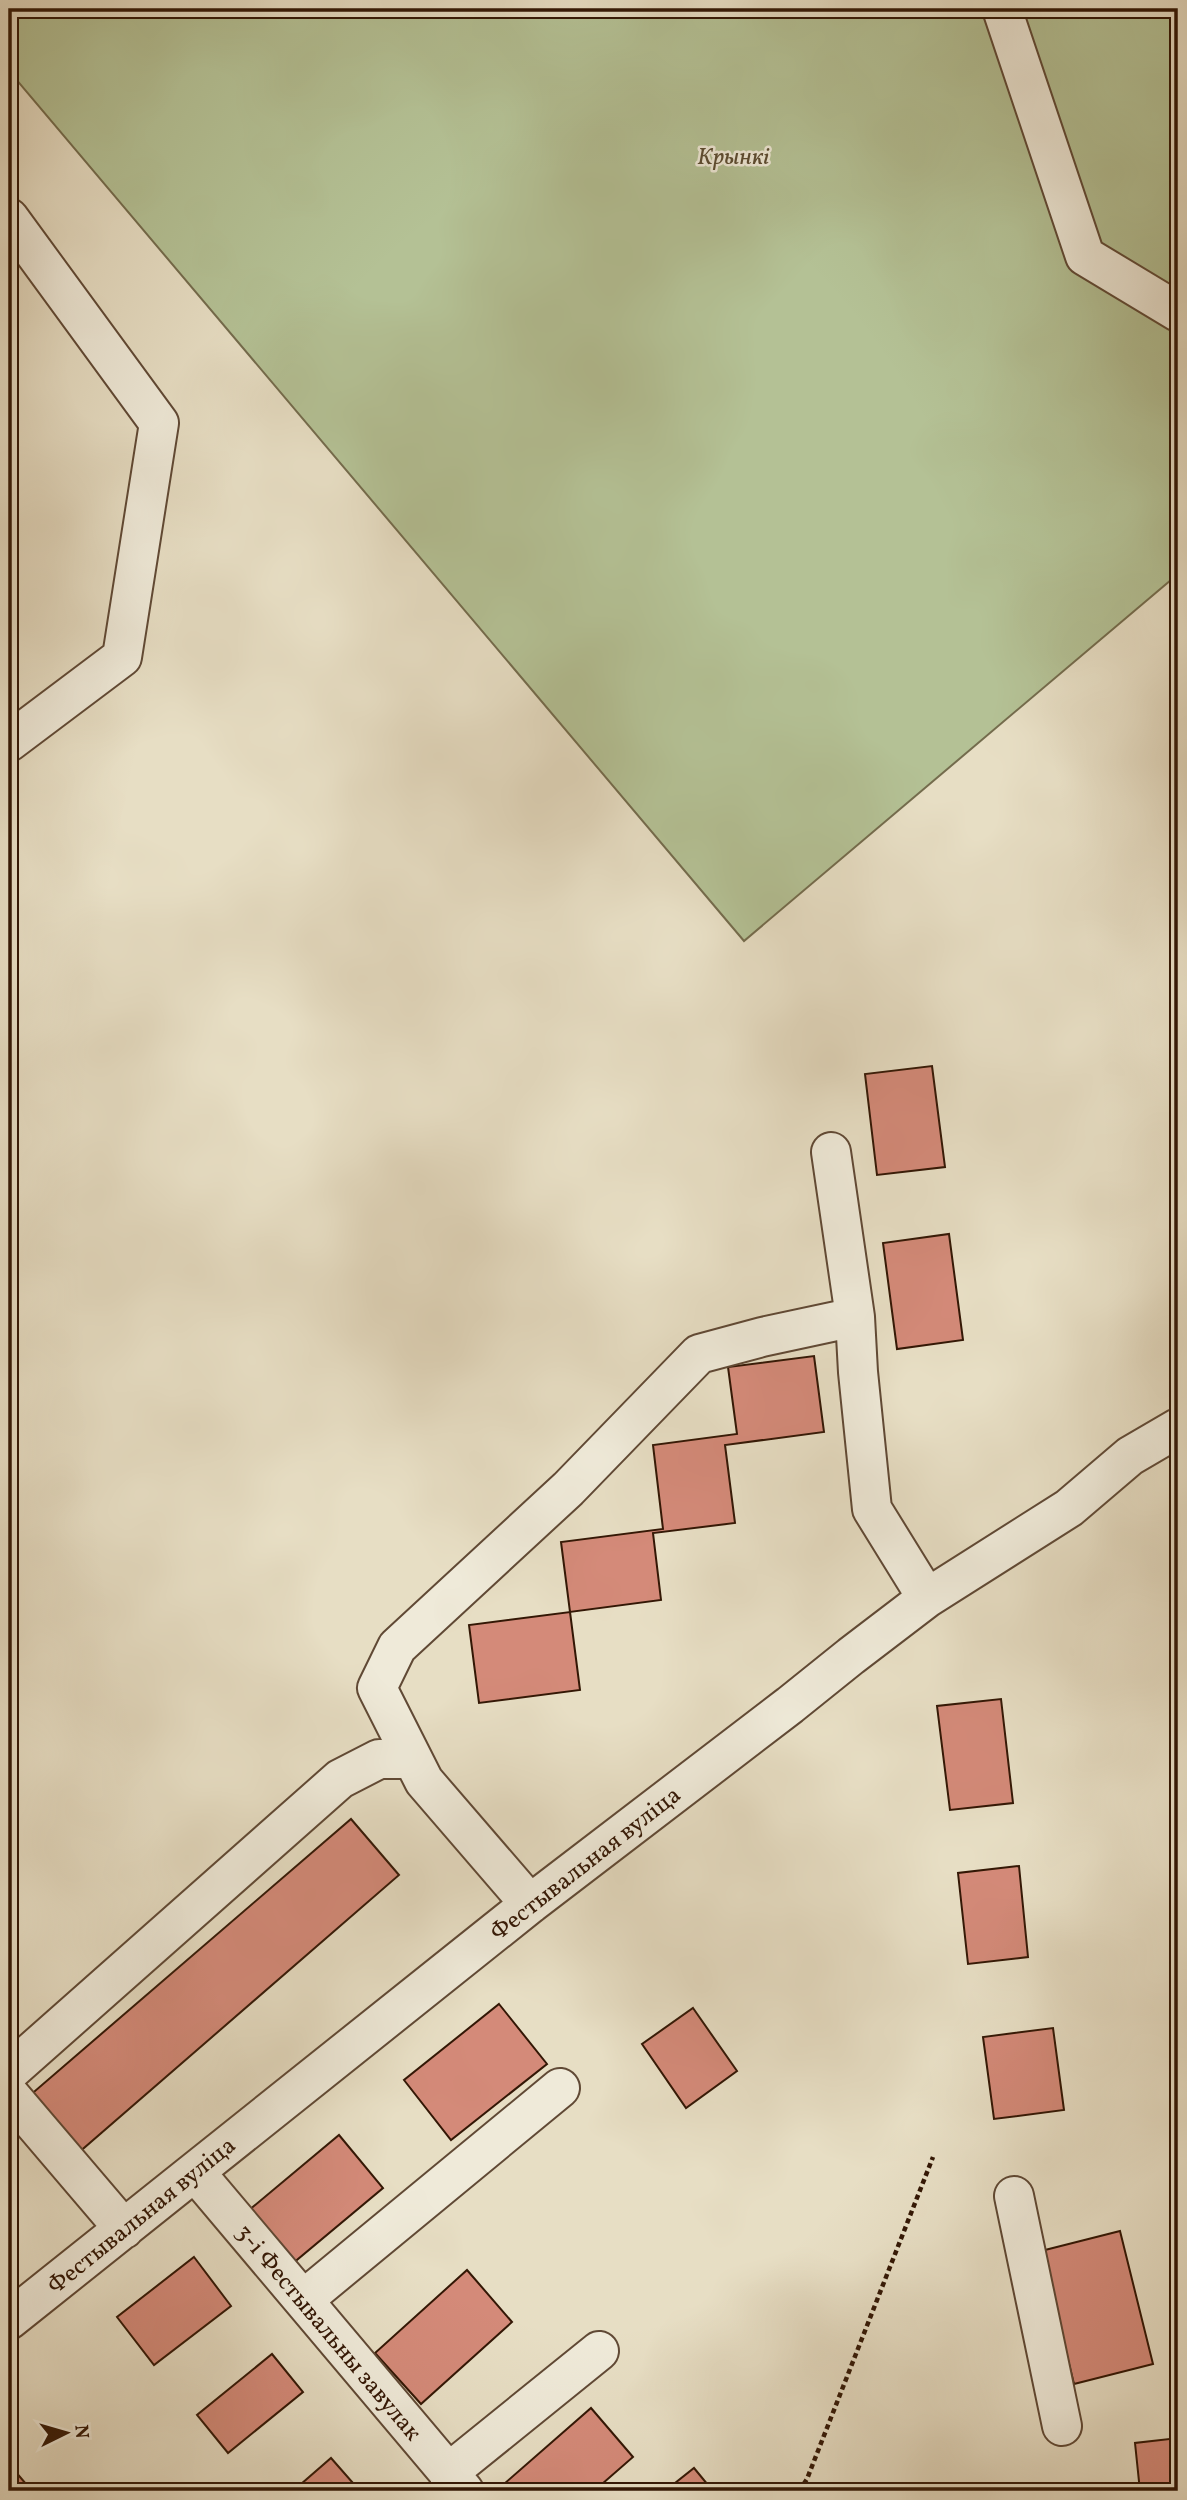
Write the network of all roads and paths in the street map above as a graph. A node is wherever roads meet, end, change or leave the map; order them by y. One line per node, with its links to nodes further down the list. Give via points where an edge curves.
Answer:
1 (1002, 9): 3 (street, via 1085,256)
2 (9, 218): 4 (street, via 159,423 122,657)
3 (1178, 312)
4 (9, 742)
5 (831, 1152): 6 (street)
6 (855, 1317): 8 (street, via 872,1509); 9 (street, via 699,1354 568,1489 397,1647 377,1688)
7 (1178, 1429): 8 (street, Фестывальная вуліца, via 1130,1456 1069,1508)
8 (927, 1598): 10 (street, Фестывальная вуліца)
9 (412, 1759): 10 (street, via 424,1781); 11 (street, via 379,1759 340,1779)
10 (530, 1905): 15 (street, Фестывальная вуліца)
11 (9, 2073)
12 (560, 2088): 18 (street)
13 (9, 2094): 17 (street)
14 (933, 2157): 23 (path)
15 (195, 2172): 17 (street, Фестывальная вуліца); 18 (street, 3-і Фестывальны завулак)
16 (1014, 2196): 21 (street)
17 (124, 2229): 19 (street, Фестывальная вуліца)
18 (303, 2300): 22 (street, 3-і Фестывальны завулак)
19 (9, 2320)
20 (599, 2351): 22 (street)
21 (1062, 2426)
22 (456, 2482)
23 (799, 2491)

